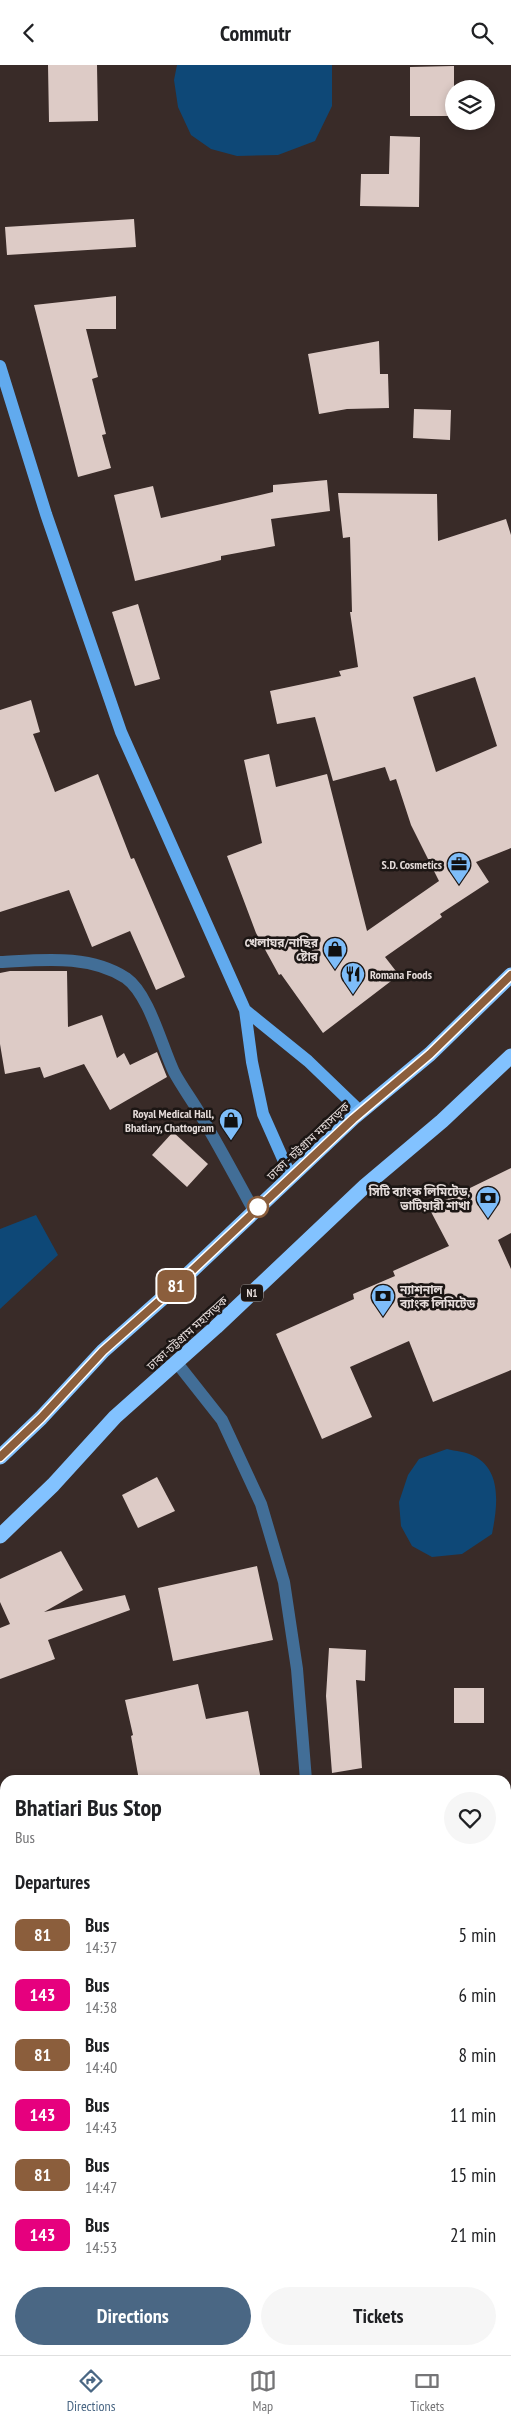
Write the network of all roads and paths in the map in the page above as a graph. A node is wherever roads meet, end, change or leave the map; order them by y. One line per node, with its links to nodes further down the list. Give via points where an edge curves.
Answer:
1 (0, 366): 4 (main road, via 46,514 121,732)
2 (0, 962): 8 (street, via 85,962 127,979 136,988 174,1072)
3 (511, 975): 6 (highway, ঢাকা - চট্টগ্রাম মহাসড়ক, via 430,1054)
4 (246, 1010): 6 (main road, via 308,1061); 7 (main road, via 263,1114)
5 (511, 1056): 9 (highway, ঢাকা-চট্টগ্রাম মহাসড়ক / N1, via 442,1121 365,1186)
6 (361, 1112): 7 (highway, ঢাকা - চট্টগ্রাম মহাসড়ক)
7 (291, 1177): 8 (highway, ঢাকা - চট্টগ্রাম মহাসড়ক)
8 (254, 1211): 10 (highway, ঢাকা - চট্টগ্রাম মহাসড়ক, via 103,1351)
9 (177, 1363): 11 (highway, ঢাকা-চট্টগ্রাম মহাসড়ক / N1, via 115,1417 53,1485); 12 (street, via 222,1420 261,1504 284,1582 297,1669)
10 (0, 1457)
11 (0, 1536)
12 (306, 1775)

